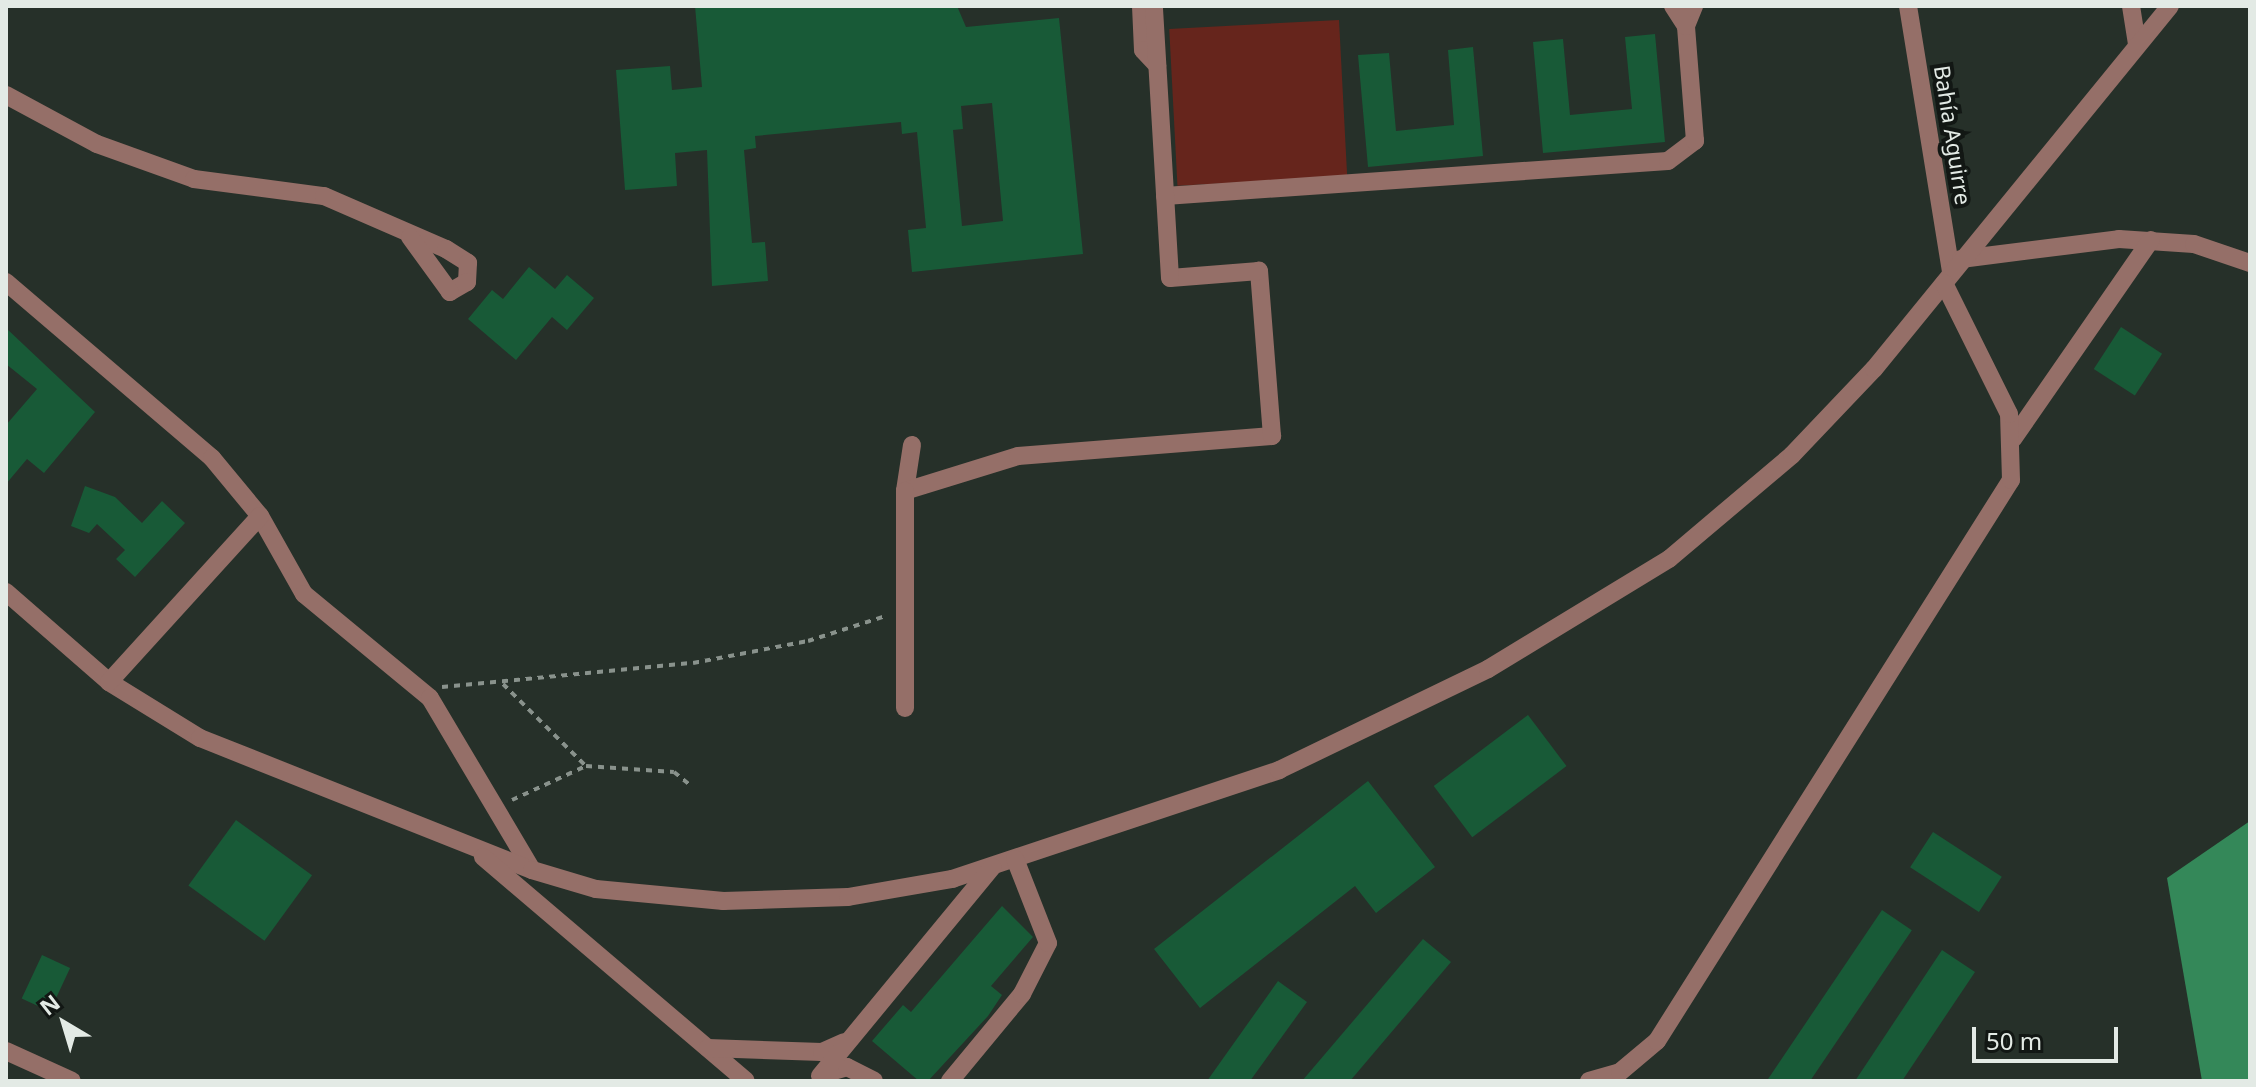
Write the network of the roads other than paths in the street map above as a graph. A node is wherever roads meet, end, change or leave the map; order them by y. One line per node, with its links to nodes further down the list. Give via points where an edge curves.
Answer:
1 (1141, 6): 10 (street, via 1143,50)
2 (1154, 6): 10 (street)
3 (1673, 6): 8 (street)
4 (1694, 6): 8 (street)
5 (1908, 6): 16 (street, Bahía Aguirre)
6 (2131, 6): 9 (street)
7 (2170, 6): 9 (street)
8 (1686, 26): 12 (street, via 1695,141 1668,161)
9 (2137, 45): 16 (street)
10 (1157, 65): 12 (street)
11 (6, 95): 13 (street, via 97,144 194,179 324,196)
12 (1165, 196): 20 (street, via 1170,278 1259,271 1272,436 1018,456)
13 (410, 237)
14 (2151, 240): 15 (street, via 2194,244); 16 (street); 18 (street)
15 (2250, 263)
16 (1952, 271): 18 (street, Bahía Aguirre); 26 (street, via 1792,455 1724,516 1605,602 1488,669 1279,770)
17 (6, 282): 21 (street, via 212,458)
18 (2013, 439): 32 (street, via 2011,480 1998,508 1657,1041)
19 (912, 445): 20 (street)
20 (905, 491): 24 (street)
21 (260, 516): 23 (street); 28 (street, via 304,594 420,688)
22 (6, 592): 23 (street)
23 (109, 682): 25 (street, via 237,756)
24 (905, 708)
25 (474, 850): 28 (street); 30 (street)
26 (1015, 859): 27 (street); 37 (street, via 1048,943 1022,994)
27 (992, 867): 28 (street, via 903,890 769,901 666,899); 29 (street)
28 (532, 870)
29 (850, 1039): 30 (street, via 822,1052); 33 (street)
30 (706, 1047): 35 (street)
31 (6, 1051): 34 (street)
32 (1626, 1077): 38 (street)
33 (818, 1079): 36 (street, via 847,1067)
34 (72, 1081)
35 (746, 1081)
36 (874, 1081)
37 (950, 1081)
38 (1589, 1081)

